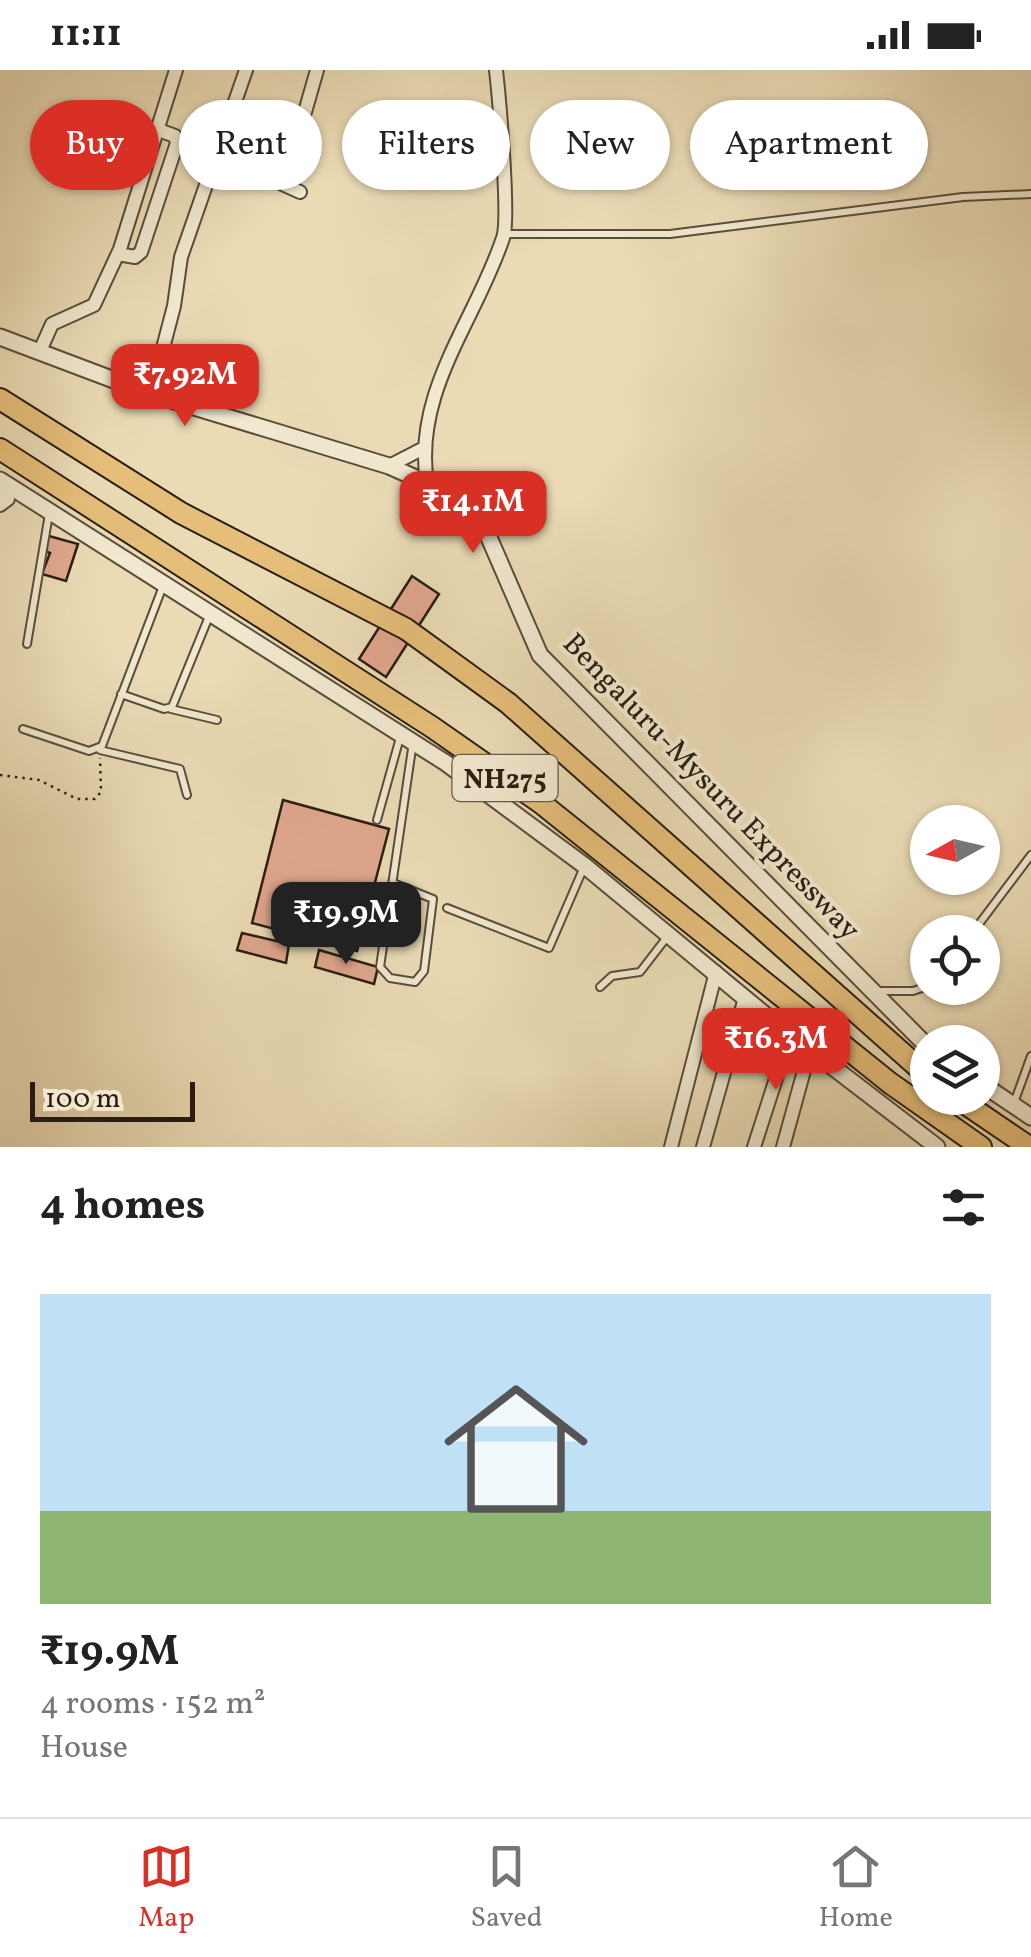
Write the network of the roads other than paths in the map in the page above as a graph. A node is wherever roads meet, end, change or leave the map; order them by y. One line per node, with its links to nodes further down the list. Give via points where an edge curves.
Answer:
1 (176, 70): 5 (street)
2 (246, 70): 14 (street, via 181,258)
3 (317, 70): 8 (street, via 275,172 278,182)
4 (496, 70): 10 (street)
5 (159, 121)
6 (159, 131): 11 (street, via 177,143 141,252)
7 (138, 190): 11 (street)
8 (300, 192)
9 (1031, 194): 10 (lane, via 670,234)
10 (505, 234): 17 (street, via 433,394)
11 (118, 254): 13 (street, via 94,304 52,324)
12 (0, 337): 13 (street, Bengaluru-Mysuru Expressway)
13 (39, 353): 14 (street, Bengaluru-Mysuru Expressway)
14 (151, 394): 18 (street, Bengaluru-Mysuru Expressway)
15 (0, 399): 50 (highway, Bengaluru-Mysuru Expressway / NH275, via 181,513 406,629 508,702)
16 (0, 449): 60 (highway, NH275, via 541,803 860,1059)
17 (422, 449): 18 (street); 20 (street)
18 (390, 466): 20 (street, Bengaluru-Mysuru Expressway)
19 (0, 480): 23 (street, NH275)
20 (426, 483): 44 (street, Bengaluru-Mysuru Expressway, via 472,514 487,533 540,654)
21 (0, 492): 22 (street, via 8,498)
22 (0, 505)
23 (49, 512): 24 (street, NH275); 26 (lane)
24 (163, 586): 25 (street, NH275); 27 (lane)
25 (210, 614): 28 (lane); 31 (street, NH275)
26 (27, 644)
27 (121, 694): 28 (lane); 32 (lane)
28 (170, 708): 29 (lane)
29 (216, 720)
30 (23, 729): 32 (lane)
31 (407, 737): 34 (lane); 36 (street, NH275); 37 (lane)
32 (99, 750): 33 (lane, via 180,769)
33 (186, 795)
34 (377, 820)
35 (1031, 855): 39 (lane)
36 (585, 866): 38 (lane, via 549,948); 40 (street, NH275)
37 (392, 883): 37 (lane, via 380,967 390,978 415,982 424,971 433,899)
38 (447, 908)
39 (986, 915)
40 (670, 934): 41 (street, NH275); 42 (lane, via 640,972 613,975)
41 (716, 972): 45 (street, NH275); 55 (street)
42 (600, 987)
43 (910, 991): 44 (lane)
44 (870, 992): 46 (street, Bengaluru-Mysuru Expressway)
45 (745, 998): 47 (street, NH275); 56 (street)
46 (910, 1031)
47 (790, 1035): 48 (street, NH275); 57 (street)
48 (810, 1049): 58 (street); 59 (street, NH275)
49 (1031, 1056): 52 (lane)
50 (910, 1060)
51 (1000, 1096): 52 (street)
52 (1013, 1104): 54 (street)
53 (982, 1115): 61 (highway)
54 (1031, 1117)
55 (671, 1147)
56 (702, 1147)
57 (754, 1147)
58 (783, 1147)
59 (938, 1147)
60 (981, 1147)
61 (1028, 1147)

